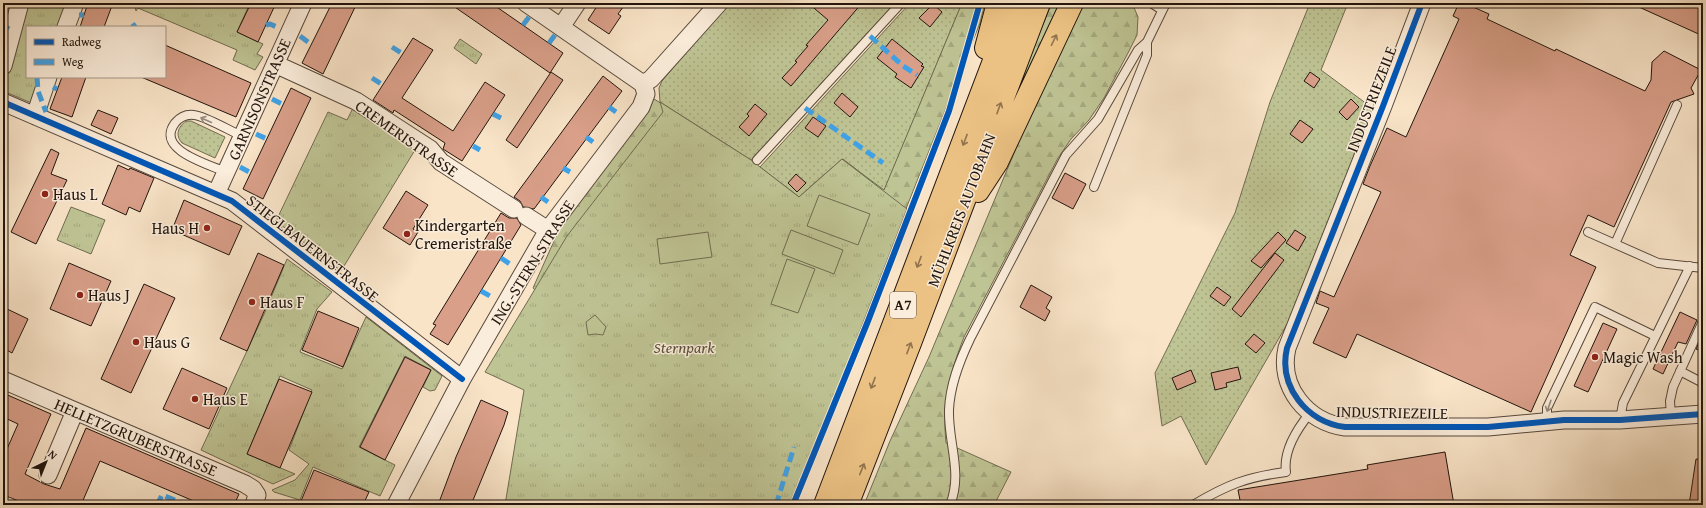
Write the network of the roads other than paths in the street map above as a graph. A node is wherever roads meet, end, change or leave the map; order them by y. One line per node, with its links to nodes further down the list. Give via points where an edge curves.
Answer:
1 (20, 3): 19 (street)
2 (75, 3): 15 (street)
3 (303, 3): 18 (street, GARNISONSTRASSE)
4 (526, 3): 16 (street)
5 (577, 3): 16 (street)
6 (719, 3): 21 (street, via 651,79)
7 (901, 3): 27 (lane)
8 (998, 3): 23 (highway, via 986,47)
9 (1016, 3): 23 (highway, MÜHLKREIS AUTOBAHN / A7)
10 (1039, 3): 31 (highway, MÜHLKREIS AUTOBAHN / A7, one-way to 10)
11 (1072, 3): 31 (highway, one-way to 11, via 997,162)
12 (1150, 3): 14 (lane)
13 (1422, 3): 44 (street, INDUSTRIEZEILE, via 1287,348 1285,360 1288,382 1300,403)
14 (1164, 7): 17 (lane)
15 (66, 26)
16 (560, 27): 21 (street)
17 (1147, 42): 29 (lane, via 1147,55); 56 (lane, via 1138,50 1098,119 1066,155 958,366 949,410 956,470 956,483)
18 (275, 64): 26 (street, GARNISONSTRASSE); 32 (street, CREMERISTRASSE, via 356,101 430,149 440,162)
19 (3, 66)
20 (48, 78): 25 (street)
21 (643, 84): 32 (street, ING.-STERN-STRASSE, via 646,94 641,107)
22 (3, 102): 25 (street, STIEGLBAUERNSTRASSE)
23 (979, 104): 54 (highway, MÜHLKREIS AUTOBAHN / A7, one-way to 54)
24 (1677, 105): 34 (lane)
25 (35, 116): 30 (street, STIEGLBAUERNSTRASSE)
26 (242, 136): 28 (street, GARNISONSTRASSE); 28 (lane, one-way to 28, via 196,115 180,118 172,128 171,140 179,151)
27 (757, 160)
28 (226, 172): 30 (street, GARNISONSTRASSE)
29 (1094, 187)
30 (216, 194): 40 (street, STIEGLBAUERNSTRASSE, via 232,201)
31 (956, 223): 55 (highway, MÜHLKREIS AUTOBAHN / A7, one-way to 31)
32 (548, 230): 40 (street, ING.-STERN-STRASSE)
33 (1588, 232): 34 (lane)
34 (1615, 244): 35 (lane, via 1658,263)
35 (1690, 266): 36 (lane); 38 (lane)
36 (1703, 268)
37 (1703, 321): 39 (lane)
38 (1655, 336): 47 (lane, via 1623,403); 48 (lane, one-way to 48, via 1595,307 1547,408)
39 (1680, 371): 42 (lane); 46 (lane, via 1671,394)
40 (462, 379): 53 (street, ING.-STERN-STRASSE)
41 (3, 380): 43 (street, HELLETZGRUBERSTRASSE)
42 (1703, 383)
43 (75, 411): 49 (street); 52 (street, HELLETZGRUBERSTRASSE, via 245,484 257,495)
44 (1310, 413): 48 (street, INDUSTRIEZEILE, via 1328,424 1345,428 1488,427); 57 (lane, via 1297,432 1290,449 1286,459 1286,472 1243,480)
45 (1703, 414): 46 (street, INDUSTRIEZEILE)
46 (1671, 417): 47 (street, INDUSTRIEZEILE)
47 (1620, 420): 48 (street, INDUSTRIEZEILE)
48 (1546, 421)
49 (48, 475)
50 (3, 503): 51 (street)
51 (10, 505)
52 (254, 505)
53 (396, 505)
54 (825, 505)
55 (847, 505)
56 (950, 505)
57 (1193, 505)

